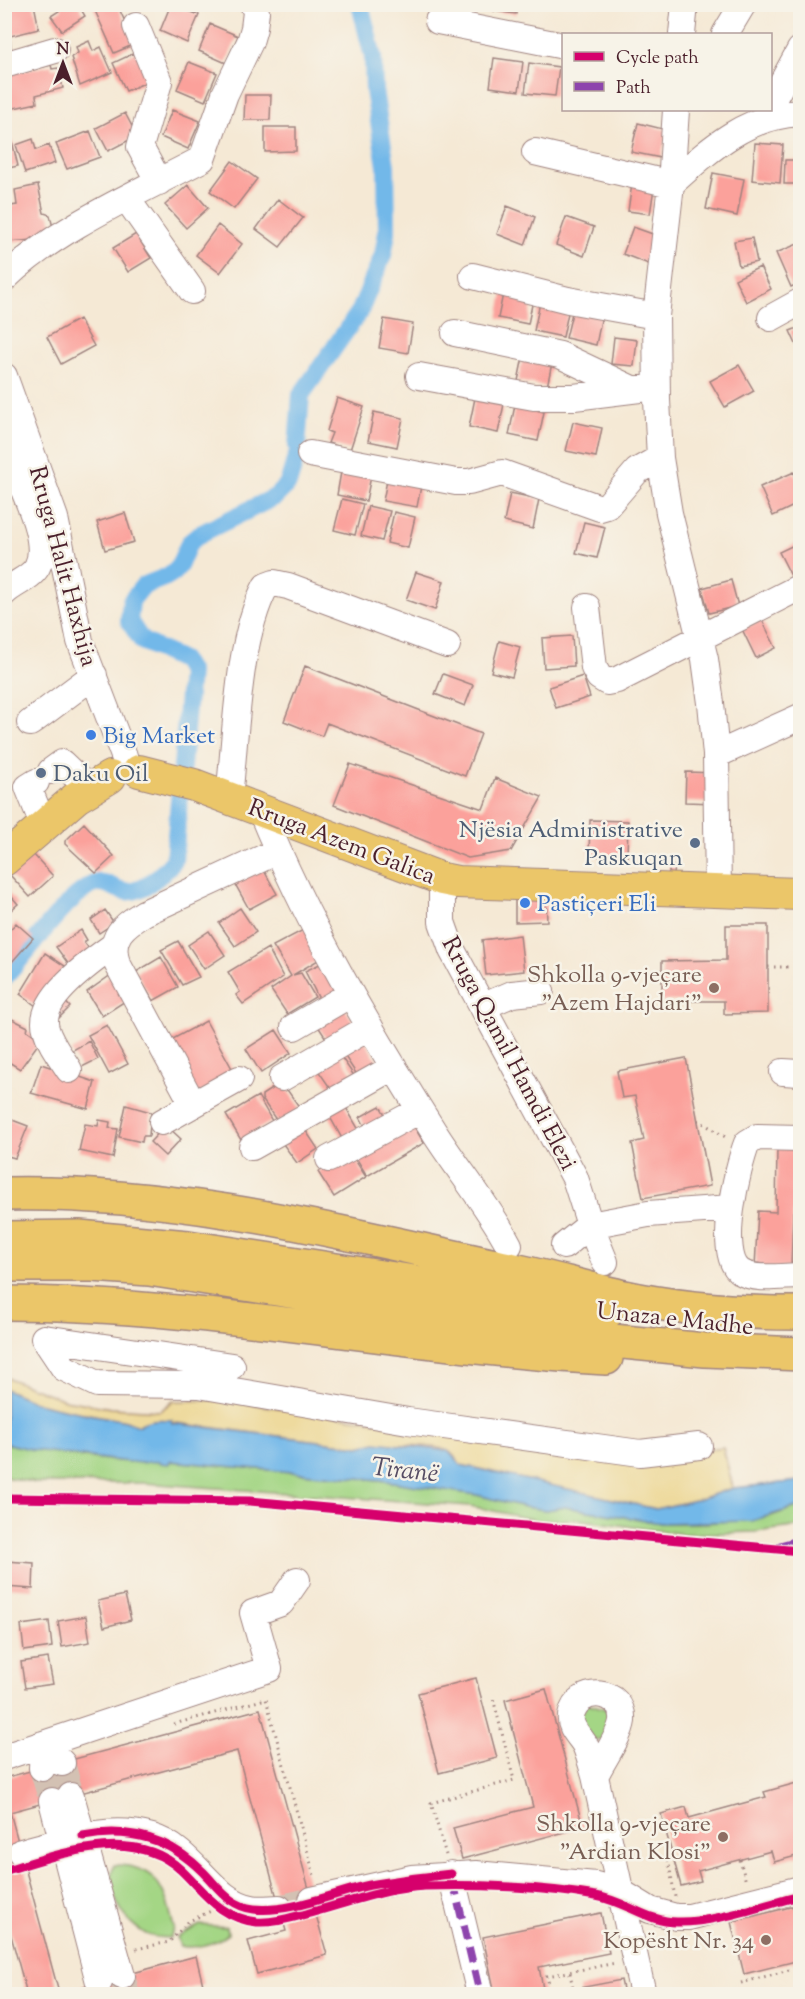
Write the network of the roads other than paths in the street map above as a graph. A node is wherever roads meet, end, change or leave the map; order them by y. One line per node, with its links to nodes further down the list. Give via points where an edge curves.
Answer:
1 (253, 4): 17 (street, via 255,20 250,42 225,94 204,156)
2 (685, 4): 6 (street)
3 (742, 4): 7 (street)
4 (438, 21): 8 (street)
5 (136, 26): 17 (street, via 159,82 140,147)
6 (682, 33)
7 (726, 33)
8 (562, 46)
9 (55, 50): 11 (street)
10 (801, 50): 12 (street)
11 (4, 65)
12 (772, 102)
13 (676, 111): 18 (street)
14 (767, 111): 15 (street); 18 (street, via 737,130)
15 (799, 119)
16 (535, 152): 18 (street)
17 (159, 182): 19 (street)
18 (671, 184): 24 (street)
19 (128, 199): 21 (street, via 59,237); 22 (street)
20 (473, 276): 24 (street, via 568,300)
21 (4, 279)
22 (192, 291)
23 (801, 302): 25 (street)
24 (656, 316): 29 (street)
25 (771, 318)
26 (455, 333): 29 (street, via 560,355)
27 (4, 375): 30 (street, Rruga Halit Haxhija)
28 (419, 376): 29 (street, via 534,397 574,397)
29 (644, 388): 32 (street)
30 (11, 426): 34 (street, via 10,453 36,526 40,551 38,566 32,574); 38 (street, Rruga Halit Haxhija, via 55,518 73,616)
31 (310, 454): 32 (street, via 456,482 502,473 600,508 607,506 637,471)
32 (660, 458): 36 (street, via 669,513)
33 (801, 587): 36 (street)
34 (4, 593)
35 (587, 607): 36 (street, via 594,668 607,682)
36 (700, 640): 41 (street)
37 (447, 645): 43 (street, via 288,586 266,586 249,637)
38 (94, 675): 40 (street); 42 (street, Rruga Halit Haxhija)
39 (801, 717): 41 (street)
40 (30, 723)
41 (716, 755): 49 (street)
42 (138, 776): 43 (main road, Rruga Azem Galica); 45 (main road); 45 (street, via 62,763 28,787)
43 (229, 798): 44 (main road, Rruga Azem Galica)
44 (261, 811): 46 (street); 48 (main road, Rruga Azem Galica)
45 (43, 824): 47 (main road)
46 (278, 851): 51 (street, via 144,913 119,932); 53 (street)
47 (4, 860)
48 (442, 879): 49 (main road, Rruga Azem Galica); 54 (street, Rruga Qamil Hamdi Elezi, via 440,906 444,928)
49 (718, 890): 50 (main road, Rruga Azem Galica)
50 (801, 894)
51 (113, 946): 58 (street, via 70,980 48,1009 45,1018 50,1037); 61 (street, via 137,1004)
52 (541, 991): 54 (street, via 512,994)
53 (351, 994): 55 (street); 56 (street)
54 (484, 1006): 69 (street, Rruga Qamil Hamdi Elezi, via 575,1178)
55 (294, 1027)
56 (370, 1027): 57 (street); 59 (street)
57 (394, 1067): 62 (street); 65 (street)
58 (69, 1070)
59 (282, 1078)
60 (239, 1079): 61 (street)
61 (194, 1104): 63 (street)
62 (420, 1110): 66 (street); 70 (street)
63 (162, 1122)
64 (801, 1138): 68 (street, via 757,1137 747,1143)
65 (252, 1147)
66 (329, 1159)
67 (4, 1194): 76 (highway, via 74,1194 189,1205 364,1238 621,1296 679,1305)
68 (731, 1208): 69 (street, via 648,1214); 74 (street, via 730,1251 737,1269 757,1276)
69 (590, 1225): 71 (street); 73 (street, Rruga Qamil Hamdi Elezi)
70 (509, 1245)
71 (564, 1246)
72 (14, 1251): 77 (highway, Unaza e Madhe, via 79,1237 177,1246 628,1315); 78 (highway, via 613,1341)
73 (605, 1262)
74 (801, 1276)
75 (4, 1303): 80 (highway, via 110,1305 529,1354)
76 (801, 1313)
77 (801, 1328)
78 (801, 1354)
79 (232, 1366): 81 (street, via 44,1338 64,1368 97,1384 199,1384 408,1421 640,1454)
80 (801, 1368)
81 (699, 1446)
82 (297, 1580): 83 (street, via 281,1603 253,1613 268,1669 49,1758)
83 (4, 1757)
84 (595, 1776): 90 (street)
85 (62, 1798): 86 (street)
86 (73, 1838): 87 (street); 92 (street, via 124,1832 154,1838 178,1850 231,1901 253,1909); 93 (street)
87 (21, 1852)
88 (451, 1874): 90 (street, via 596,1885); 91 (street, via 412,1878); 94 (street)
89 (801, 1889): 90 (street, via 689,1917 650,1910)
90 (619, 1891): 95 (street)
91 (316, 1899)
92 (279, 1908)
93 (112, 1971)
94 (480, 1995)
95 (643, 1995)

